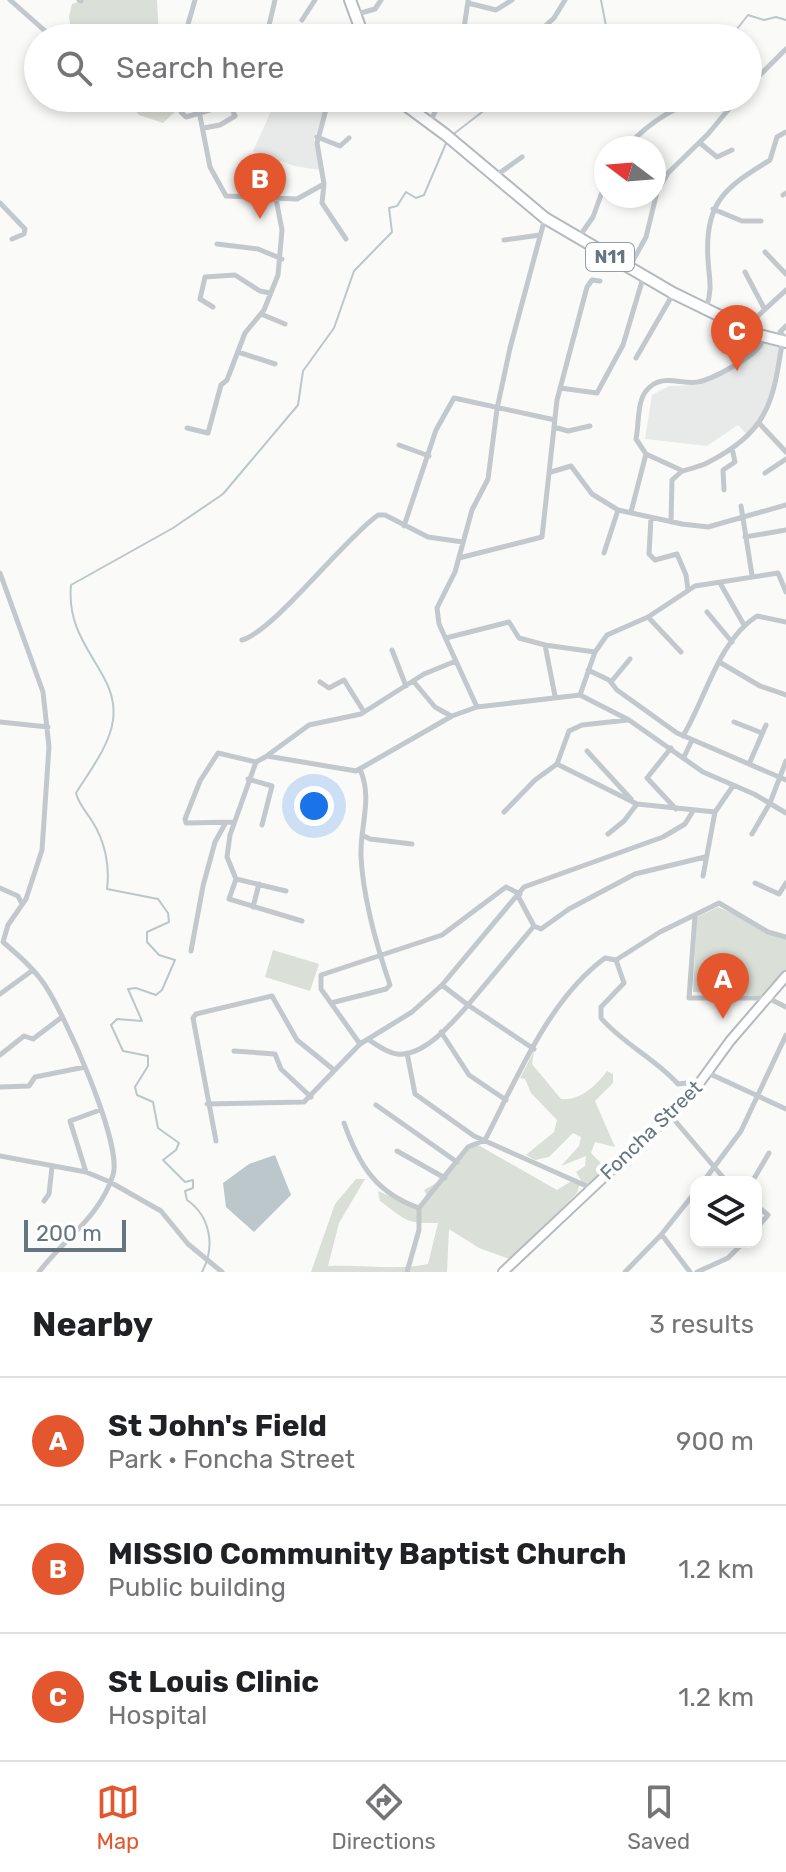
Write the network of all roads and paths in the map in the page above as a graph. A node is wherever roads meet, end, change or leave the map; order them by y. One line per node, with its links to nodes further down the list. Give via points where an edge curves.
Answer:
1 (10, 0): 12 (street)
2 (195, 0): 13 (street)
3 (275, 0): 14 (street)
4 (315, 0): 11 (street)
5 (350, 0): 10 (highway)
6 (381, 0): 10 (street, via 375,9)
7 (512, 0): 9 (street, via 496,10)
8 (565, 0): 17 (street)
9 (468, 2): 16 (street)
10 (357, 14): 15 (highway)
11 (302, 20)
12 (37, 24)
13 (188, 24)
14 (269, 24)
15 (360, 24)
16 (465, 24)
17 (547, 24)
18 (786, 49): 19 (street)
19 (762, 73)
20 (199, 112): 28 (street)
21 (233, 112): 28 (street, via 235,116 220,125)
22 (325, 112): 31 (street)
23 (416, 112): 27 (highway, N11)
24 (435, 112): 27 (street)
25 (672, 112): 30 (street)
26 (726, 112): 33 (street)
27 (430, 122): 36 (highway, N11)
28 (204, 128): 38 (street, via 210,167 221,191 229,197)
29 (786, 132): 41 (street, via 777,137 770,160 732,184)
30 (640, 136)
31 (317, 137): 32 (street, via 340,146); 37 (street)
32 (349, 138)
33 (700, 143): 34 (street, via 717,157); 52 (street, via 673,166 662,184 646,237)
34 (732, 150)
35 (522, 157): 36 (street)
36 (493, 177): 42 (highway, N11)
37 (324, 184): 38 (street, via 301,198); 47 (street, via 322,203)
38 (276, 199): 51 (street)
39 (0, 203): 46 (street, via 25,229)
40 (596, 208): 45 (street)
41 (713, 209): 43 (street, via 742,221); 62 (street, via 707,241 713,292)
42 (545, 218): 44 (street); 45 (highway, N11)
43 (761, 221)
44 (540, 235): 48 (street); 73 (street)
45 (578, 237): 52 (highway, N11)
46 (12, 239)
47 (346, 239)
48 (504, 240)
49 (217, 244): 51 (street, via 258,249)
50 (765, 252): 54 (street)
51 (282, 259): 58 (street)
52 (630, 267): 55 (highway, N11)
53 (745, 272): 61 (street)
54 (786, 274)
55 (644, 276): 59 (highway, N11); 72 (street, via 623,345 597,393)
56 (600, 281): 72 (street, via 592,280 587,287)
57 (786, 290): 61 (street)
58 (270, 293): 60 (street, via 235,275 205,277 200,299); 63 (street)
59 (673, 293): 62 (highway, N11); 70 (street)
60 (213, 307)
61 (764, 308): 66 (street)
62 (706, 309): 66 (highway, N11)
63 (261, 314): 64 (street); 69 (street)
64 (285, 324)
65 (786, 326): 68 (street, via 780,332)
66 (746, 328): 67 (highway, N11)
67 (759, 335): 68 (highway, N11); 82 (street, via 761,344 752,355 702,380 665,380 648,389 636,439)
68 (785, 341): 75 (street, via 773,395)
69 (238, 352): 71 (street); 78 (street, via 221,385 208,433)
70 (636, 358)
71 (275, 364)
72 (560, 388): 74 (street)
73 (497, 409): 74 (street); 83 (street, via 454,398); 99 (street, via 488,479)
74 (555, 420): 77 (street)
75 (759, 423): 80 (street, via 748,439); 81 (street)
76 (590, 426): 77 (street, via 568,431)
77 (554, 427): 86 (street)
78 (187, 428)
79 (399, 445): 83 (street)
80 (732, 448): 85 (street); 88 (street, via 735,462 723,470)
81 (786, 452)
82 (646, 454): 85 (street); 92 (street)
83 (429, 456): 96 (street)
84 (786, 459): 87 (street)
85 (683, 471): 95 (street, via 672,480)
86 (551, 472): 91 (street, via 571,466 592,494); 101 (street, via 542,537)
87 (765, 473)
88 (724, 490)
89 (786, 505): 94 (street)
90 (741, 506): 94 (street)
91 (618, 510): 92 (street); 100 (street)
92 (631, 512): 93 (street)
93 (651, 518): 95 (street); 107 (street, via 649,554 655,560 677,554)
94 (742, 520): 95 (street, via 708,527); 98 (street)
95 (671, 522)
96 (404, 526): 99 (street, via 431,539); 114 (street, via 385,515 372,519 257,635)
97 (786, 530): 98 (street)
98 (745, 537): 105 (street)
99 (463, 542): 101 (street)
100 (604, 553)
101 (459, 558): 113 (street, via 437,610)
102 (786, 570): 104 (street)
103 (0, 573): 138 (street, via 43,692)
104 (778, 573): 105 (street); 108 (street)
105 (752, 575): 106 (street)
106 (720, 583): 107 (street); 112 (street)
107 (688, 590): 110 (street)
108 (786, 591)
109 (707, 612): 115 (street)
110 (648, 617): 118 (street, via 607,635); 119 (street)
111 (786, 622): 112 (street, via 757,616)
112 (744, 625): 115 (street)
113 (446, 638): 116 (street, via 505,622 523,641); 121 (street)
114 (242, 640)
115 (732, 642): 122 (street)
116 (545, 645): 118 (street); 130 (street)
117 (392, 650): 127 (street)
118 (595, 652): 123 (street)
119 (681, 652)
120 (630, 659): 126 (street)
121 (456, 661): 125 (street); 131 (street)
122 (721, 663): 129 (street); 140 (street)
123 (588, 670): 126 (street); 128 (street)
124 (320, 682): 132 (street, via 329,688 344,680)
125 (414, 682): 127 (street); 133 (street, via 435,707)
126 (611, 682): 140 (street)
127 (406, 686): 132 (street)
128 (580, 695): 130 (street); 134 (street)
129 (786, 695)
130 (555, 696): 131 (street)
131 (477, 707): 133 (street)
132 (364, 712): 144 (street, via 313,723)
133 (452, 716): 150 (street)
134 (629, 720): 142 (street); 149 (street, via 574,727)
135 (0, 722): 138 (street)
136 (734, 722): 139 (street)
137 (766, 725): 139 (street)
138 (48, 727): 177 (street, via 42,850)
139 (762, 733): 148 (street)
140 (683, 736): 141 (street)
141 (692, 740): 145 (street); 148 (street)
142 (671, 748): 145 (street); 156 (street, via 647,778)
143 (587, 751): 154 (street)
144 (267, 756): 147 (street); 150 (street, via 346,772)
145 (684, 757): 153 (street)
146 (786, 761): 151 (street)
147 (256, 762): 152 (street); 162 (street, via 220,751 200,781 185,822)
148 (750, 762): 151 (street)
149 (557, 764): 154 (street); 158 (street)
150 (360, 769): 166 (street, via 368,801)
151 (783, 778): 155 (street)
152 (248, 779): 161 (street); 163 (street, via 272,786)
153 (733, 786): 155 (street); 159 (street)
154 (634, 802): 156 (street); 164 (street, via 624,821)
155 (770, 803): 160 (street); 165 (street)
156 (676, 809): 157 (street)
157 (693, 811): 159 (street); 176 (street, via 685,824 663,837 532,882)
158 (504, 812)
159 (715, 812): 168 (street)
160 (786, 813)
161 (234, 822): 162 (street); 170 (street, via 227,857)
162 (225, 824): 184 (street, via 204,882)
163 (262, 825)
164 (608, 834)
165 (752, 834)
166 (362, 835): 167 (street); 185 (street, via 365,884)
167 (412, 844)
168 (705, 857): 169 (street); 181 (street, via 635,874 544,928)
169 (703, 876)
170 (236, 879): 173 (street); 178 (street, via 229,899)
171 (755, 883): 172 (street, via 779,894)
172 (786, 883)
173 (259, 884): 175 (street); 178 (street)
174 (0, 888): 177 (street, via 18,896)
175 (286, 891)
176 (519, 895): 181 (street); 185 (street, via 509,887 501,889 442,935); 189 (street)
177 (22, 905): 183 (street)
178 (253, 907): 180 (street)
179 (695, 916): 182 (street, via 719,903); 186 (street); 191 (street, via 689,998)
180 (302, 921)
181 (534, 926): 193 (street)
182 (786, 937)
183 (2, 942): 187 (street)
184 (191, 951)
185 (381, 957): 192 (street, via 390,988); 192 (street, via 321,975 321,989)
186 (616, 960): 200 (street, via 605,958 574,984); 206 (street, via 624,983 601,1007 601,1018 681,1086)
187 (33, 970): 190 (street); 195 (street)
188 (784, 981): 191 (main road, Foncha Street)
189 (442, 985): 193 (street); 198 (street)
190 (0, 994)
191 (768, 998): 194 (street); 206 (main road, Foncha Street)
192 (331, 1003): 199 (street)
193 (468, 1005): 196 (street); 200 (street)
194 (786, 1007)
195 (62, 1017): 203 (street); 204 (street)
196 (441, 1032): 202 (street); 210 (street, via 469,1075)
197 (786, 1035): 208 (street)
198 (369, 1040): 199 (street); 202 (street, via 395,1054)
199 (360, 1044): 205 (street)
200 (534, 1049): 210 (street)
201 (234, 1051): 209 (street, via 275,1054 281,1069)
202 (407, 1053): 217 (street, via 415,1094)
203 (0, 1055)
204 (85, 1067): 207 (street, via 33,1077 29,1086); 214 (street)
205 (334, 1070): 209 (street); 211 (street, via 297,1040 272,996 196,1014)
206 (705, 1077): 208 (street); 215 (main road, Foncha Street)
207 (0, 1087)
208 (757, 1096): 213 (street); 224 (street, via 741,1131)
209 (311, 1097): 211 (street, via 296,1104)
210 (506, 1100): 217 (street)
211 (207, 1104): 218 (street)
212 (376, 1105): 222 (street)
213 (786, 1109)
214 (100, 1110): 225 (street, via 70,1121); 230 (street, via 114,1161)
215 (671, 1116): 224 (street); 231 (main road, Foncha Street)
216 (344, 1123): 234 (street, via 366,1175)
217 (485, 1140): 222 (street, via 468,1147); 231 (street)
218 (216, 1141)
219 (397, 1151): 229 (street)
220 (769, 1153): 228 (street)
221 (0, 1156): 223 (street)
222 (457, 1162): 229 (street)
223 (52, 1167): 225 (street); 233 (street)
224 (712, 1169): 226 (street); 227 (street)
225 (86, 1172): 230 (street)
226 (707, 1176)
227 (720, 1176)
228 (756, 1176)
229 (445, 1178): 234 (street)
230 (110, 1182): 237 (street, via 93,1215); 238 (street, via 161,1211 188,1244)
231 (591, 1188): 240 (main road, Foncha Street)
232 (690, 1199): 235 (street)
233 (44, 1201)
234 (419, 1208): 239 (street, via 419,1230)
235 (661, 1235): 241 (street); 242 (street)
236 (738, 1248): 243 (street)
237 (39, 1272)
238 (222, 1272)
239 (407, 1272)
240 (503, 1272)
241 (625, 1272)
242 (690, 1272)
243 (697, 1272)

